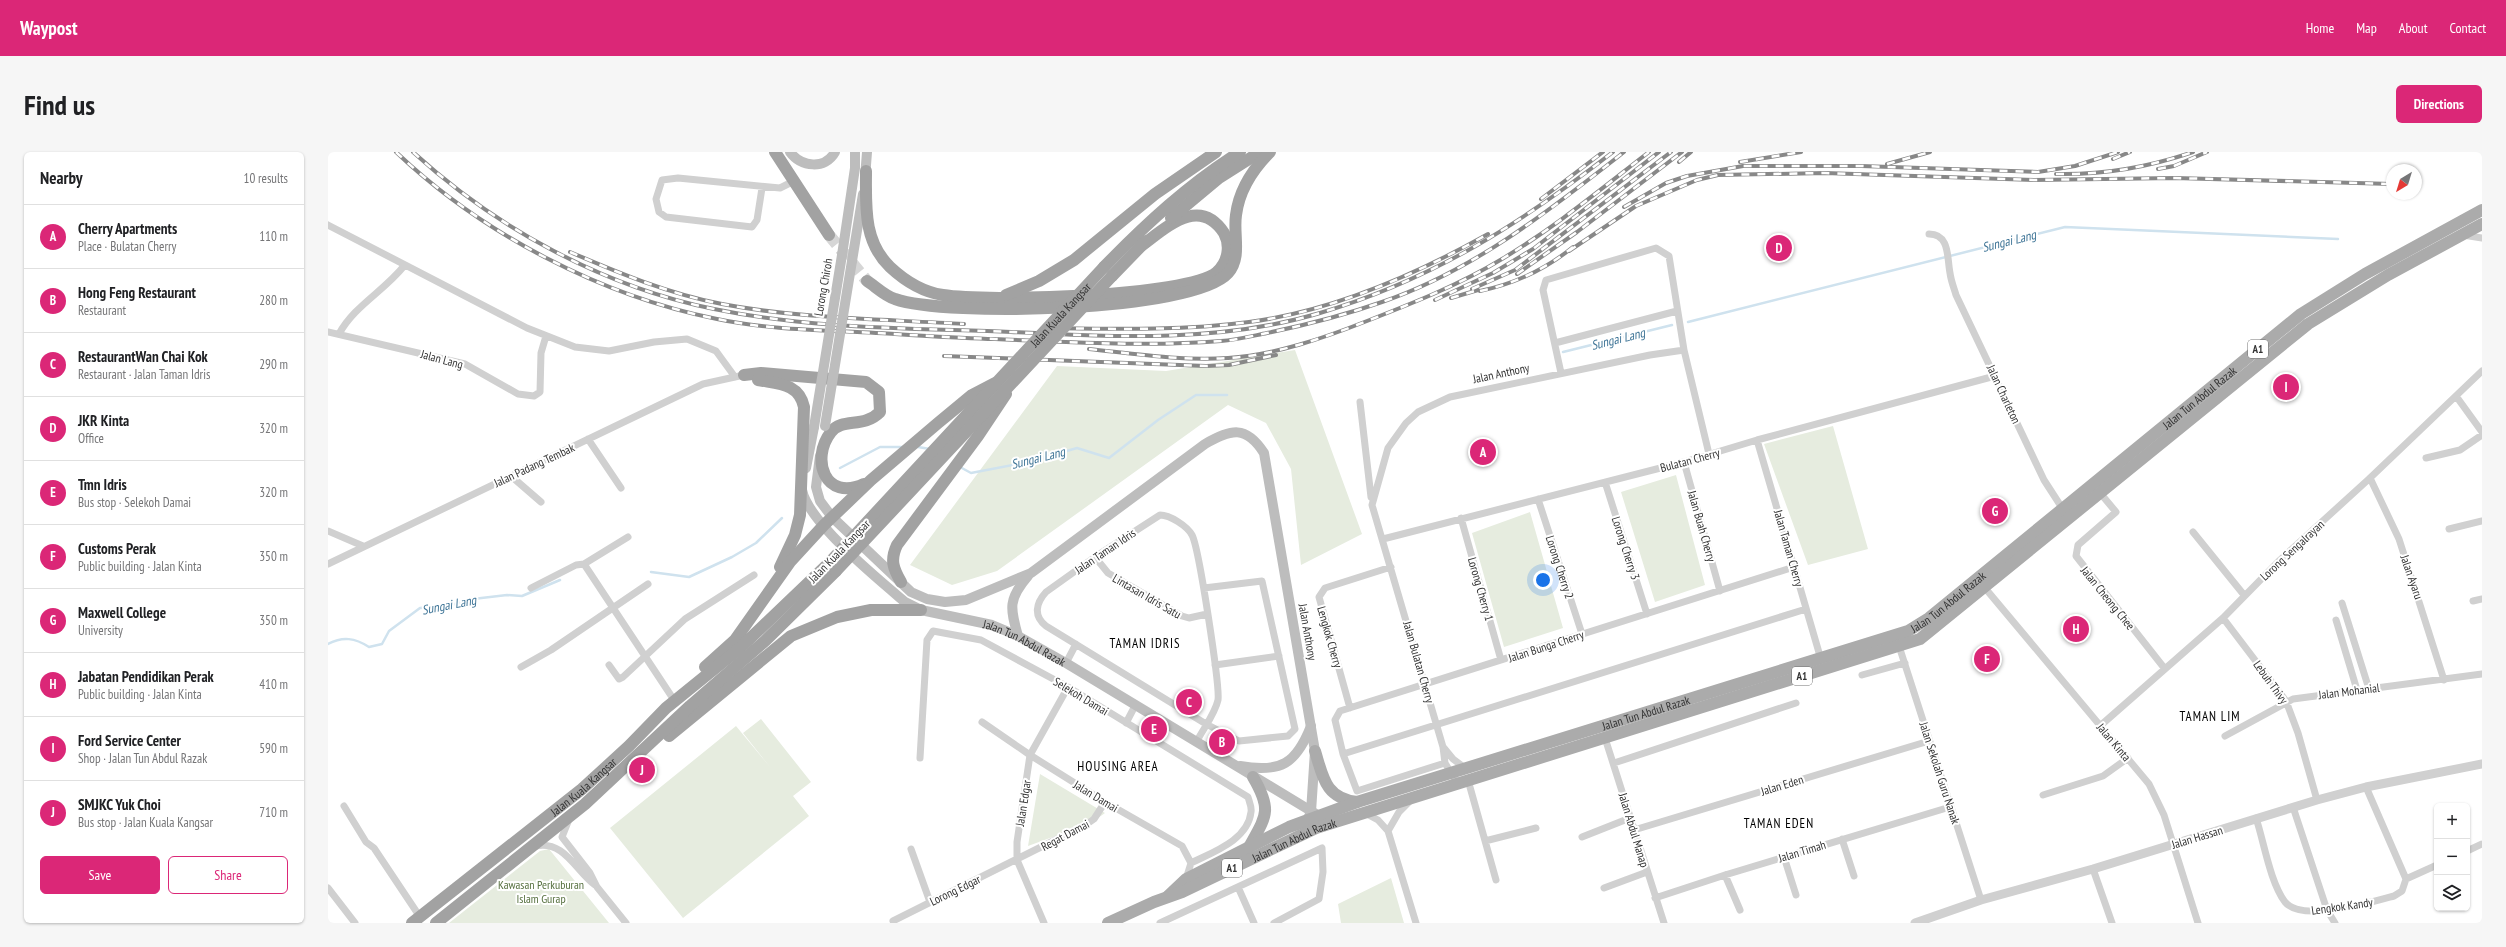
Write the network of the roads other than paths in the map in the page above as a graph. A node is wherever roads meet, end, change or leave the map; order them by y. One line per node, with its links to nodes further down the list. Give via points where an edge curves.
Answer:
1 (775, 152): 11 (highway)
2 (790, 152): 3 (main road, via 799,161 814,165 829,160)
3 (835, 152)
4 (855, 152): 52 (main road, Lorong Chiroh, bridge, via 855,168 842,255)
5 (867, 152): 10 (main road, Lorong Chiroh)
6 (1216, 152): 24 (highway, via 1155,194 1074,260 1039,281)
7 (1240, 152): 22 (highway, Jalan Kuala Kangsar, via 1213,169 1161,211)
8 (1260, 152): 20 (highway, Jalan Kuala Kangsar, via 1192,199)
9 (1270, 152): 23 (highway, via 1246,183 1240,199 1236,221 1237,250 1233,265 1220,281 1209,286 1145,301 1044,308 962,309 933,307 894,299)
10 (866, 172): 24 (highway, via 866,222 878,252 889,266 904,279 922,289 942,295); 39 (main road, Lorong Chiroh, bridge)
11 (794, 182): 12 (street, via 780,188); 16 (highway)
12 (762, 188): 12 (street, via 757,220 752,227 666,217 659,212 656,198 662,180 678,178)
13 (2477, 213): 15 (street); 57 (main road, Jalan Tun Abdul Razak / A1, via 2365,274 2301,314)
14 (328, 225): 21 (street)
15 (2482, 225): 18 (main road, Jalan Tun Abdul Razak / A1)
16 (829, 234)
17 (1929, 234): 34 (street, Jalan Charleton, via 1942,238 1956,295)
18 (2462, 235): 19 (street); 53 (main road, Jalan Tun Abdul Razak / A1, via 2388,275 2308,324)
19 (2482, 238)
20 (1141, 246): 22 (highway, Jalan Kuala Kangsar); 24 (highway, via 1183,216 1196,215 1208,218 1219,226 1225,236 1228,256 1217,272 1185,284 1130,293)
21 (404, 266): 27 (street, via 392,281 358,309); 28 (street)
22 (1108, 272): 35 (highway, Jalan Kuala Kangsar, bridge); 36 (highway, Jalan Kuala Kangsar, bridge)
23 (867, 281)
24 (999, 297)
25 (1677, 311): 29 (street); 29 (street, via 1669,256 1656,248 1546,280 1543,290); 30 (street)
26 (328, 332): 27 (street, Jalan Lang)
27 (339, 334): 28 (street, Jalan Lang, via 465,364 518,394 534,396 540,392 541,353)
28 (546, 336): 33 (street, via 575,347 609,351 654,342 687,340 716,350)
29 (1555, 343): 32 (street)
30 (1684, 350): 32 (street, Jalan Anthony); 44 (street)
31 (2482, 371): 37 (street, Lorong Sengalrayan)
32 (1561, 373): 56 (street, Jalan Anthony, via 1450,396 1418,412 1406,423 1388,448)
33 (740, 376): 41 (street, Jalan Padang Tembak, via 704,384); 43 (highway, via 754,373 785,375 866,382 874,386 879,392 880,412 864,423 841,425 834,429); 52 (highway, via 787,385 802,397)
34 (1996, 376): 42 (street, Bulatan Cherry); 57 (street, Jalan Charleton, via 2044,480)
35 (1016, 378): 75 (highway, bridge, via 978,436 897,545 892,557 894,570); 142 (highway, Jalan Kuala Kangsar, bridge, via 836,571 765,641 690,706)
36 (999, 380): 49 (highway, via 972,395); 119 (highway, Jalan Kuala Kangsar, bridge, via 830,562 740,648)
37 (2456, 396): 40 (street); 48 (street, Lorong Sengalrayan)
38 (1360, 402): 56 (street)
39 (826, 426): 43 (main road, Jalan Tun Abdul Razak)
40 (2482, 434): 45 (street, via 2460,450)
41 (588, 439): 47 (street, Jalan Padang Tembak); 51 (street)
42 (1757, 440): 44 (street, Bulatan Cherry); 72 (street, Jalan Taman Cherry)
43 (821, 450): 49 (highway, via 824,472 832,485 845,490); 59 (main road, Jalan Tun Abdul Razak, via 816,487)
44 (1710, 454): 46 (street, Bulatan Cherry)
45 (2426, 458)
46 (1684, 462): 50 (street, Bulatan Cherry); 81 (street, Jalan Buah Cherry)
47 (511, 476): 55 (street); 66 (street, Jalan Padang Tembak)
48 (2370, 478): 82 (street, Lorong Sengalrayan); 110 (street, Jalan Ayaru, via 2399,539)
49 (871, 480): 59 (highway)
50 (1605, 482): 54 (street, Bulatan Cherry); 90 (street, Lorong Cherry 3)
51 (621, 488)
52 (802, 491): 59 (main road, Jalan Tun Abdul Razak, via 810,510); 80 (highway, via 795,535)
53 (2101, 494): 57 (main road, Jalan Tun Abdul Razak / A1); 107 (street, Jalan Cheong Chee, via 2116,512 2078,545 2076,556)
54 (1538, 499): 58 (street, Bulatan Cherry); 94 (street, Lorong Cherry 2)
55 (542, 502)
56 (1372, 506): 65 (street)
57 (2066, 514): 68 (main road, Jalan Tun Abdul Razak / A1); 79 (main road, Jalan Tun Abdul Razak / A1)
58 (1461, 518): 65 (street, Bulatan Cherry); 101 (street, Lorong Cherry 1)
59 (828, 521): 75 (main road); 80 (highway, via 790,562); 88 (main road, Jalan Tun Abdul Razak, via 889,588)
60 (2482, 521): 61 (street)
61 (2449, 529)
62 (328, 531): 66 (street)
63 (2193, 532): 82 (street)
64 (628, 537): 70 (street)
65 (1383, 539): 71 (street, Jalan Bulatan Cherry)
66 (363, 546): 69 (street, Jalan Padang Tembak)
67 (1095, 557): 78 (street, Jalan Taman Idris, via 1154,518 1165,515 1192,534); 89 (street, Lintasan Idris Satu, via 1106,571 1182,616 1189,618); 96 (street, Jalan Taman Idris, via 1046,592 1037,608 1042,623)
68 (2001, 559): 79 (main road, via 1986,579); 91 (main road, Jalan Tun Abdul Razak / A1)
69 (328, 564)
70 (584, 564): 77 (street, via 576,565); 86 (street)
71 (1391, 568): 111 (street, Jalan Bulatan Cherry); 120 (street, Lengkok Cherry, via 1325,588 1319,597)
72 (1794, 568): 81 (street, Jalan Bunga Cherry); 87 (street, Jalan Taman Cherry)
73 (1030, 574): 75 (main road, via 966,600 945,602 927,599 911,592); 95 (main road, via 1016,590 1012,601 1012,617); 126 (main road, Jalan Anthony, via 1205,444 1226,432 1247,434 1257,442 1264,453)
74 (754, 575): 100 (street, via 685,619)
75 (901, 582)
76 (648, 584): 86 (street)
77 (531, 588)
78 (1204, 588): 89 (street, Jalan Taman Idris); 98 (street, via 1262,581)
79 (1985, 588): 91 (main road, via 1982,586 1970,589); 97 (main road, Jalan Tun Abdul Razak / A1, via 1928,634); 127 (street, Jalan Kinta)
80 (771, 589): 115 (highway, via 735,640)
81 (1720, 591): 90 (street, Jalan Bunga Cherry)
82 (2244, 595): 92 (street, Lorong Sengalrayan)
83 (2482, 599): 84 (street)
84 (2473, 601)
85 (2342, 603): 113 (street)
86 (611, 608): 100 (street); 106 (street, via 550,650)
87 (1806, 609): 99 (street, Jalan Taman Cherry); 125 (street)
88 (921, 610): 95 (main road, Jalan Tun Abdul Razak, via 992,625); 142 (highway, via 871,610 837,617 791,636 660,743)
89 (1207, 614): 105 (street, Jalan Taman Idris)
90 (1647, 614): 94 (street, Jalan Bunga Cherry)
91 (1934, 614): 99 (main road, Jalan Tun Abdul Razak / A1, via 1908,631)
92 (2223, 618): 107 (street, Lorong Sengalrayan); 116 (street, Lebuh Thivy)
93 (2336, 620): 114 (street)
94 (1582, 634): 101 (street, Jalan Bunga Cherry)
95 (1018, 636): 102 (main road, Jalan Tun Abdul Razak)
96 (1076, 644): 102 (street); 124 (street, Jalan Taman Idris)
97 (1899, 646): 103 (street, Jalan Sekolah Guru Nanak); 129 (main road, Jalan Tun Abdul Razak / A1)
98 (1279, 656): 105 (street); 124 (street, via 1295,729 1288,736 1242,742)
99 (1820, 656): 121 (main road, Jalan Tun Abdul Razak / A1)
100 (646, 658): 104 (street, via 619,679); 115 (street)
101 (1502, 660): 111 (street, Jalan Bunga Cherry)
102 (1066, 663): 118 (main road, Jalan Tun Abdul Razak)
103 (1904, 663): 109 (street); 131 (street, Jalan Sekolah Guru Nanak)
104 (609, 665)
105 (1214, 665): 124 (street, Jalan Taman Idris, via 1218,700)
106 (521, 666)
107 (2165, 669): 127 (street, Lorong Sengalrayan)
108 (2482, 674): 110 (street, Jalan Mohanial)
109 (1862, 675)
110 (2444, 680): 113 (street, Jalan Mohanial)
111 (1425, 684): 120 (street, Jalan Bunga Cherry); 125 (street, Jalan Bulatan Cherry)
112 (1068, 687): 123 (street, Selekoh Damai); 136 (street, Jalan Edgar); 137 (street, Selekoh Damai, via 981,640 933,631 926,640)
113 (2369, 689): 114 (street, Jalan Mohanial)
114 (2357, 690): 116 (street, Jalan Mohanial)
115 (672, 697): 119 (highway)
116 (2286, 701): 128 (street, Jalan Mohanial); 149 (street, Lebuh Thivy)
117 (1796, 703): 139 (street)
118 (1136, 704): 123 (street); 130 (main road, Jalan Tun Abdul Razak)
119 (666, 708): 195 (highway, Jalan Kuala Kangsar, via 582,789)
120 (1350, 708): 135 (street, Jalan Bunga Cherry, via 1340,711 1335,720)
121 (1630, 718): 129 (main road, via 1611,728); 132 (main road, Jalan Tun Abdul Razak / A1)
122 (982, 722): 136 (street, Jalan Damai)
123 (1126, 723): 175 (street, Selekoh Damai, via 1248,796 1252,811 1245,827 1236,838)
124 (1206, 724): 130 (street, Jalan Taman Idris)
125 (1437, 725): 133 (street, Jalan Bulatan Cherry); 135 (street)
126 (1311, 726): 134 (main road, Jalan Anthony); 141 (main road, via 1297,754 1283,765 1269,769)
127 (2100, 726): 138 (street, Jalan Kinta)
128 (2225, 736)
129 (1605, 738): 132 (main road, via 1600,734 1590,733); 139 (street, Jalan Abdul Manap); 145 (main road, Jalan Tun Abdul Razak / A1)
130 (1198, 741): 141 (main road, Jalan Tun Abdul Razak)
131 (1929, 741): 153 (street, Jalan Sekolah Guru Nanak); 162 (street, Jalan Eden)
132 (1545, 744): 145 (main road, Jalan Tun Abdul Razak / A1)
133 (1443, 747): 143 (street, Jalan Bulatan Cherry); 145 (street)
134 (1315, 750): 151 (main road, via 1330,790 1344,800); 157 (main road, Jalan Anthony)
135 (1343, 754): 143 (street, Jalan Bunga Cherry, via 1357,792)
136 (1030, 755): 150 (street, Jalan Damai); 174 (street, Jalan Edgar, via 1017,842)
137 (920, 758)
138 (2128, 758): 147 (street, via 2103,776); 167 (street, Jalan Kinta, via 2149,784 2164,816)
139 (1614, 763): 158 (street, Jalan Abdul Manap)
140 (2482, 764): 146 (street, Jalan Hassan)
141 (1236, 765): 144 (main road, Jalan Tun Abdul Razak)
142 (625, 768): 155 (highway, Jalan Kuala Kangsar)
143 (1447, 768): 145 (main road, Jalan Tun Abdul Razak / A1); 151 (main road, Jalan Tun Abdul Razak / A1)
144 (1253, 777): 157 (main road, Jalan Tun Abdul Razak); 171 (main road, via 1264,797 1265,807 1262,824)
145 (1464, 777): 148 (main road, Jalan Tun Abdul Razak / A1); 166 (street)
146 (2366, 787): 149 (street, Jalan Hassan); 182 (street)
147 (2043, 795)
148 (1416, 796): 156 (main road, Jalan Tun Abdul Razak / A1); 161 (street, via 1399,812)
149 (2317, 800): 154 (street, Jalan Hassan)
150 (1105, 802): 174 (street, Regat Damai, via 1091,822); 175 (street, Jalan Damai, via 1182,846)
151 (1357, 802): 157 (main road, Jalan Tun Abdul Razak / A1)
152 (344, 806): 195 (street, via 366,842 374,848)
153 (1950, 807): 165 (street, Jalan Timah); 191 (street, Jalan Sekolah Guru Nanak)
154 (2293, 807): 159 (street, Jalan Hassan); 194 (street)
155 (576, 811): 169 (highway, Jalan Kuala Kangsar); 184 (street, via 565,825 562,836 590,873)
156 (1365, 813): 157 (main road, Jalan Tun Abdul Razak, via 1337,817); 161 (street, via 1378,820); 163 (main road, Jalan Tun Abdul Razak / A1)
157 (1314, 816): 163 (main road); 171 (main road, Jalan Tun Abdul Razak / A1)
158 (1630, 818): 162 (street, Jalan Abdul Manap); 164 (street)
159 (2256, 818): 167 (street, Jalan Hassan); 194 (street, Lengkok Kandy, via 2276,883 2286,903 2300,911)
160 (1536, 828): 166 (street)
161 (1388, 830): 206 (street)
162 (1634, 830): 178 (street, Jalan Abdul Manap)
163 (1295, 837): 189 (main road, Jalan Tun Abdul Razak / A1, via 1182,892)
164 (1582, 837)
165 (1842, 839): 173 (street, Jalan Timah); 180 (street)
166 (1485, 841): 183 (street)
167 (2172, 844): 177 (street, Jalan Hassan); 209 (street, Jalan Kinta)
168 (2482, 844): 172 (street)
169 (531, 847): 184 (street, via 547,844 561,850); 200 (highway, Jalan Kuala Kangsar)
170 (911, 849): 192 (street)
171 (1248, 849): 181 (main road, Jalan Tun Abdul Razak / A1)
172 (2470, 850)
173 (1784, 857): 179 (street, Jalan Timah); 188 (street)
174 (1017, 860): 192 (street, Lorong Edgar); 202 (street, Jalan Edgar)
175 (1191, 863): 181 (street)
176 (2434, 866): 182 (street)
177 (2093, 869): 191 (street, Jalan Hassan); 208 (street)
178 (1647, 872): 187 (street); 190 (street, Jalan Abdul Manap)
179 (1725, 874): 190 (street, Jalan Timah); 193 (street)
180 (1854, 876)
181 (1186, 879): 189 (main road, Jalan Tun Abdul Razak / A1)
182 (2406, 879): 194 (street, Lengkok Kandy, via 2402,891 2394,896)
183 (1496, 880)
184 (596, 887): 201 (street)
185 (1238, 887): 203 (street); 204 (street); 205 (street, via 1322,848 1323,872 1319,899)
186 (328, 888): 199 (street)
187 (1604, 888)
188 (1796, 895)
189 (1167, 896): 197 (main road)
190 (1655, 898): 207 (street, Jalan Abdul Manap)
191 (1982, 900): 198 (street, Jalan Hassan)
192 (930, 902): 196 (street, Lorong Edgar)
193 (1740, 910)
194 (2327, 910): 210 (street)
195 (416, 920)
196 (893, 921)
197 (1114, 922)
198 (1918, 922)
199 (355, 923)
200 (436, 923)
201 (626, 923)
202 (1044, 923)
203 (1160, 923)
204 (1254, 923)
205 (1274, 923)
206 (1416, 923)
207 (1664, 923)
208 (2112, 923)
209 (2198, 923)
210 (2336, 923)

